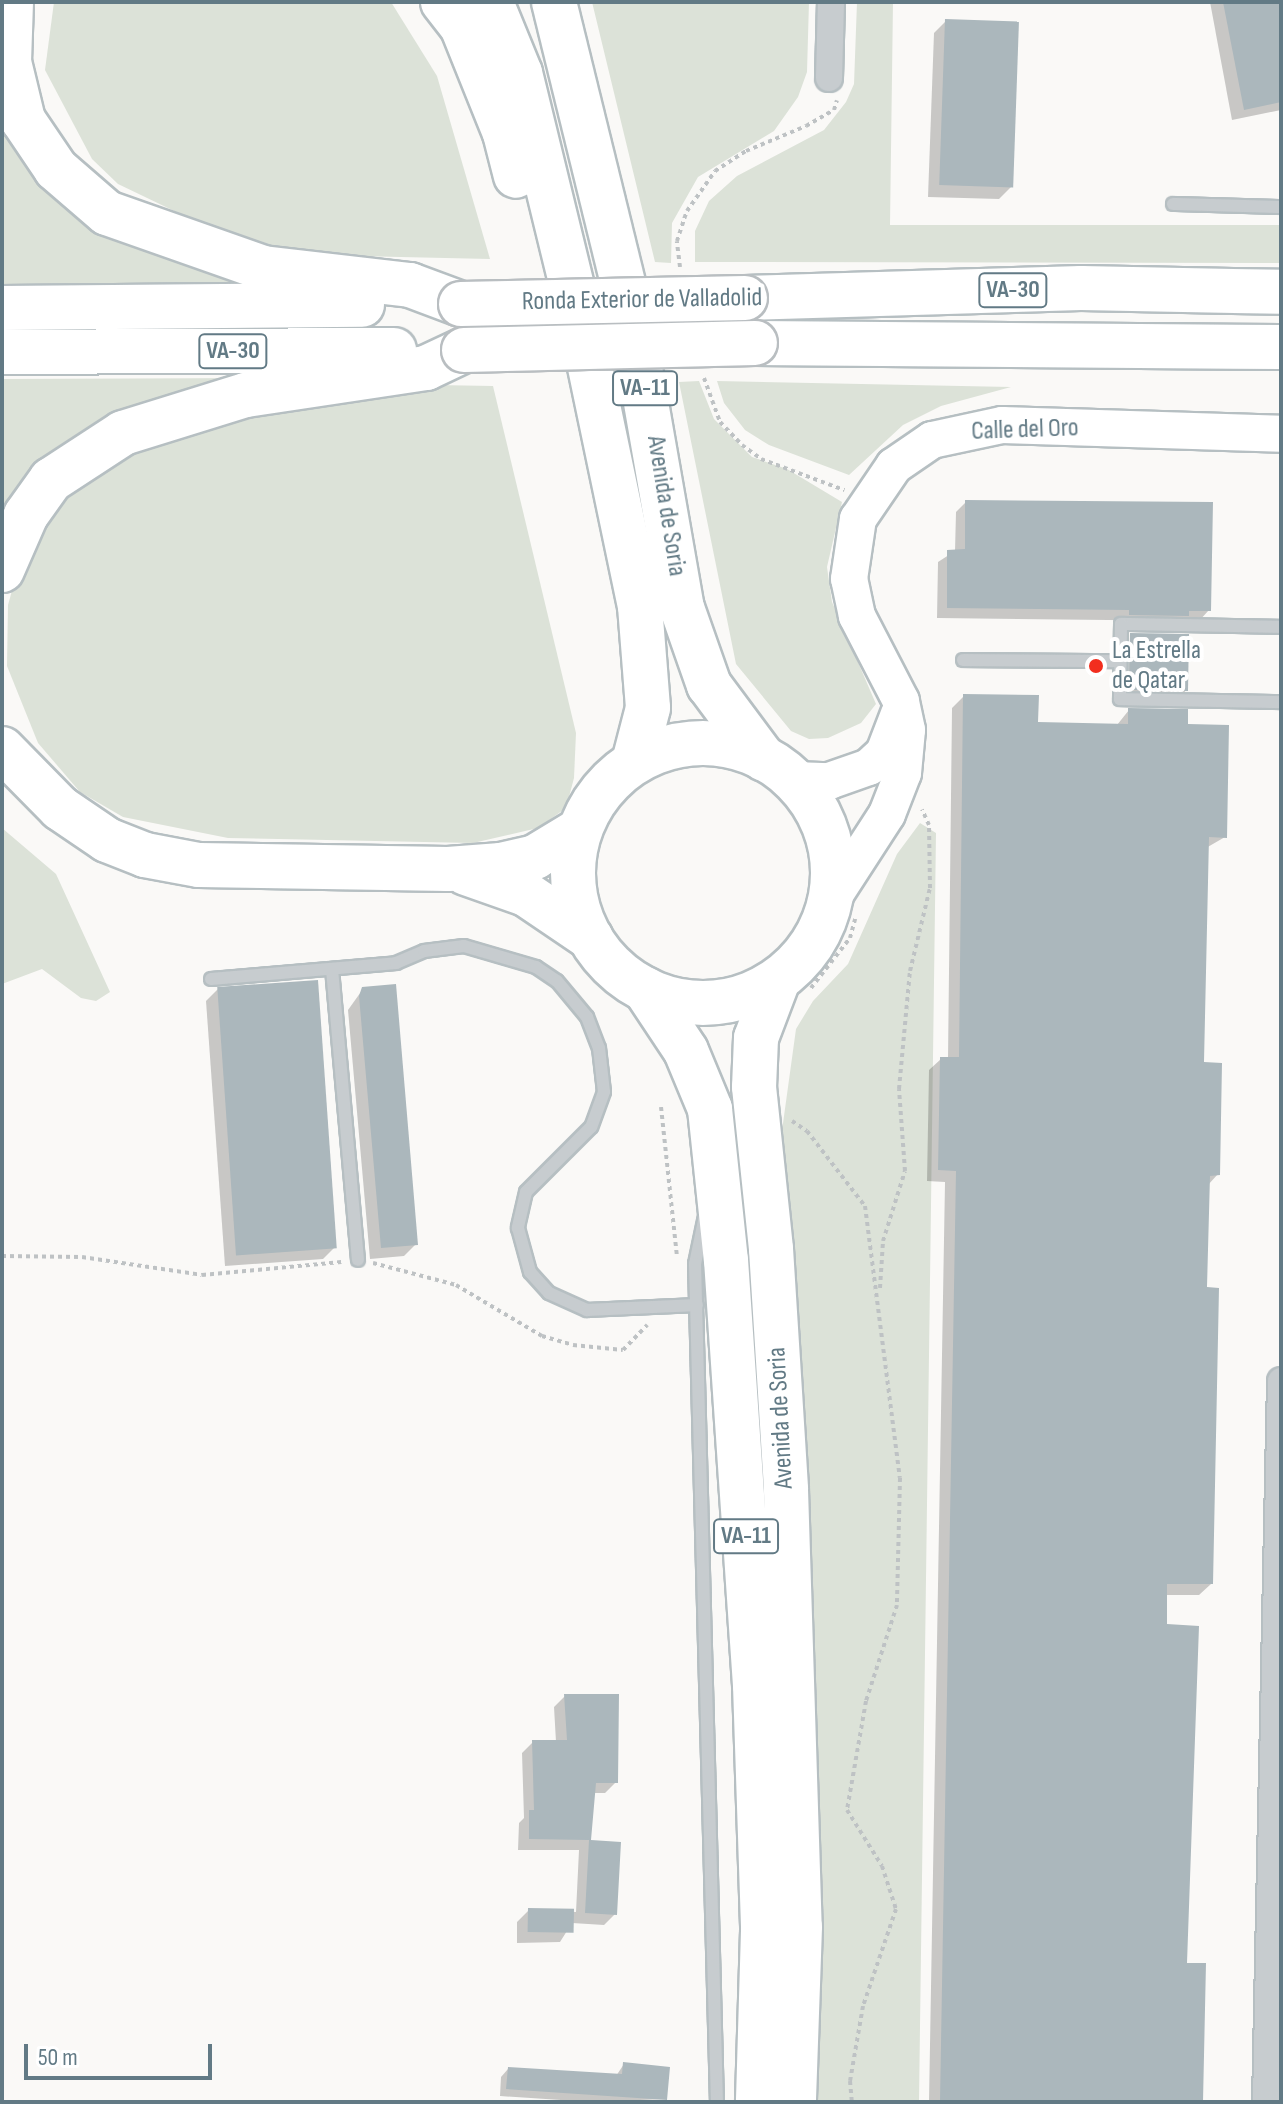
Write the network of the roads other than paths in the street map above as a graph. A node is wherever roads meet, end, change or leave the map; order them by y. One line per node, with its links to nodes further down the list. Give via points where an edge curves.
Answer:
1 (11, 2): 10 (highway, via 9,62 23,120 56,169 107,213 263,268 410,285)
2 (443, 2): 17 (highway, via 462,26 505,133 578,431)
3 (491, 2): 17 (highway, Avenida de Soria / VA-11, via 520,73)
4 (554, 2): 26 (highway, Avenida de Soria / VA-11, via 630,311 682,608 709,685)
5 (831, 2): 6 (street)
6 (835, 83)
7 (1173, 204): 8 (lane)
8 (1281, 207)
9 (1281, 292): 10 (highway, Ronda Exterior de Valladolid / VA-30, bridge, via 1081,288)
10 (461, 304): 11 (highway, Ronda Exterior de Valladolid / VA-30)
11 (2, 308)
12 (1281, 347): 13 (highway, Ronda Exterior de Valladolid / VA-30, bridge, via 755,343)
13 (464, 350): 14 (highway, Ronda Exterior de Valladolid / VA-30); 16 (highway, via 426,368 246,395 123,433 51,480 26,515)
14 (2, 352)
15 (1281, 434): 21 (street, Calle del Oro, via 1002,425 950,434 911,452 866,503 849,559 857,616)
16 (2, 570)
17 (640, 606): 25 (highway, Avenida de Soria / VA-11, via 648,708)
18 (1281, 627): 20 (lane, via 1121,624)
19 (963, 660): 20 (lane)
20 (1120, 661): 22 (lane, via 1120,699)
21 (901, 701): 26 (street, via 898,724 884,753 869,767 829,781); 30 (street, Calle del Oro, via 907,730 903,773 887,814)
22 (1281, 702)
23 (2, 714): 27 (highway)
24 (2, 749): 27 (highway)
25 (634, 762): 26 (highway, VA-11, via 663,748 699,742 731,746); 28 (highway, VA-11, via 604,788)
26 (779, 769): 30 (highway, VA-11, via 813,803 831,841)
27 (44, 794): 29 (highway, via 107,840 186,862)
28 (580, 830): 29 (highway, via 535,857); 31 (highway, VA-11, via 573,879)
29 (448, 869): 31 (highway, via 508,885)
30 (832, 899): 34 (highway, VA-11, via 819,934)
31 (591, 938): 35 (highway, VA-11, via 615,968)
32 (332, 969): 33 (lane); 37 (lane); 38 (lane, via 396,963 424,951 464,946 536,967 574,998 594,1030 604,1092 591,1127 526,1192 519,1244 539,1283 572,1306)
33 (211, 979)
34 (778, 980): 35 (highway, VA-11, via 742,997 713,1002 688,1002); 43 (highway, Avenida de Soria / VA-11, via 756,1038 754,1087 771,1249 787,1505 800,1927)
35 (645, 989): 36 (highway, Avenida de Soria / VA-11, via 686,1051 710,1109)
36 (719, 1188): 38 (lane, via 703,1222); 42 (highway, Avenida de Soria / VA-11, via 755,1685 763,1931)
37 (358, 1260)
38 (691, 1306): 41 (lane)
39 (1281, 1381): 40 (street)
40 (1274, 2032): 44 (street)
41 (717, 2102)
42 (758, 2102)
43 (794, 2102)
44 (1266, 2102)

